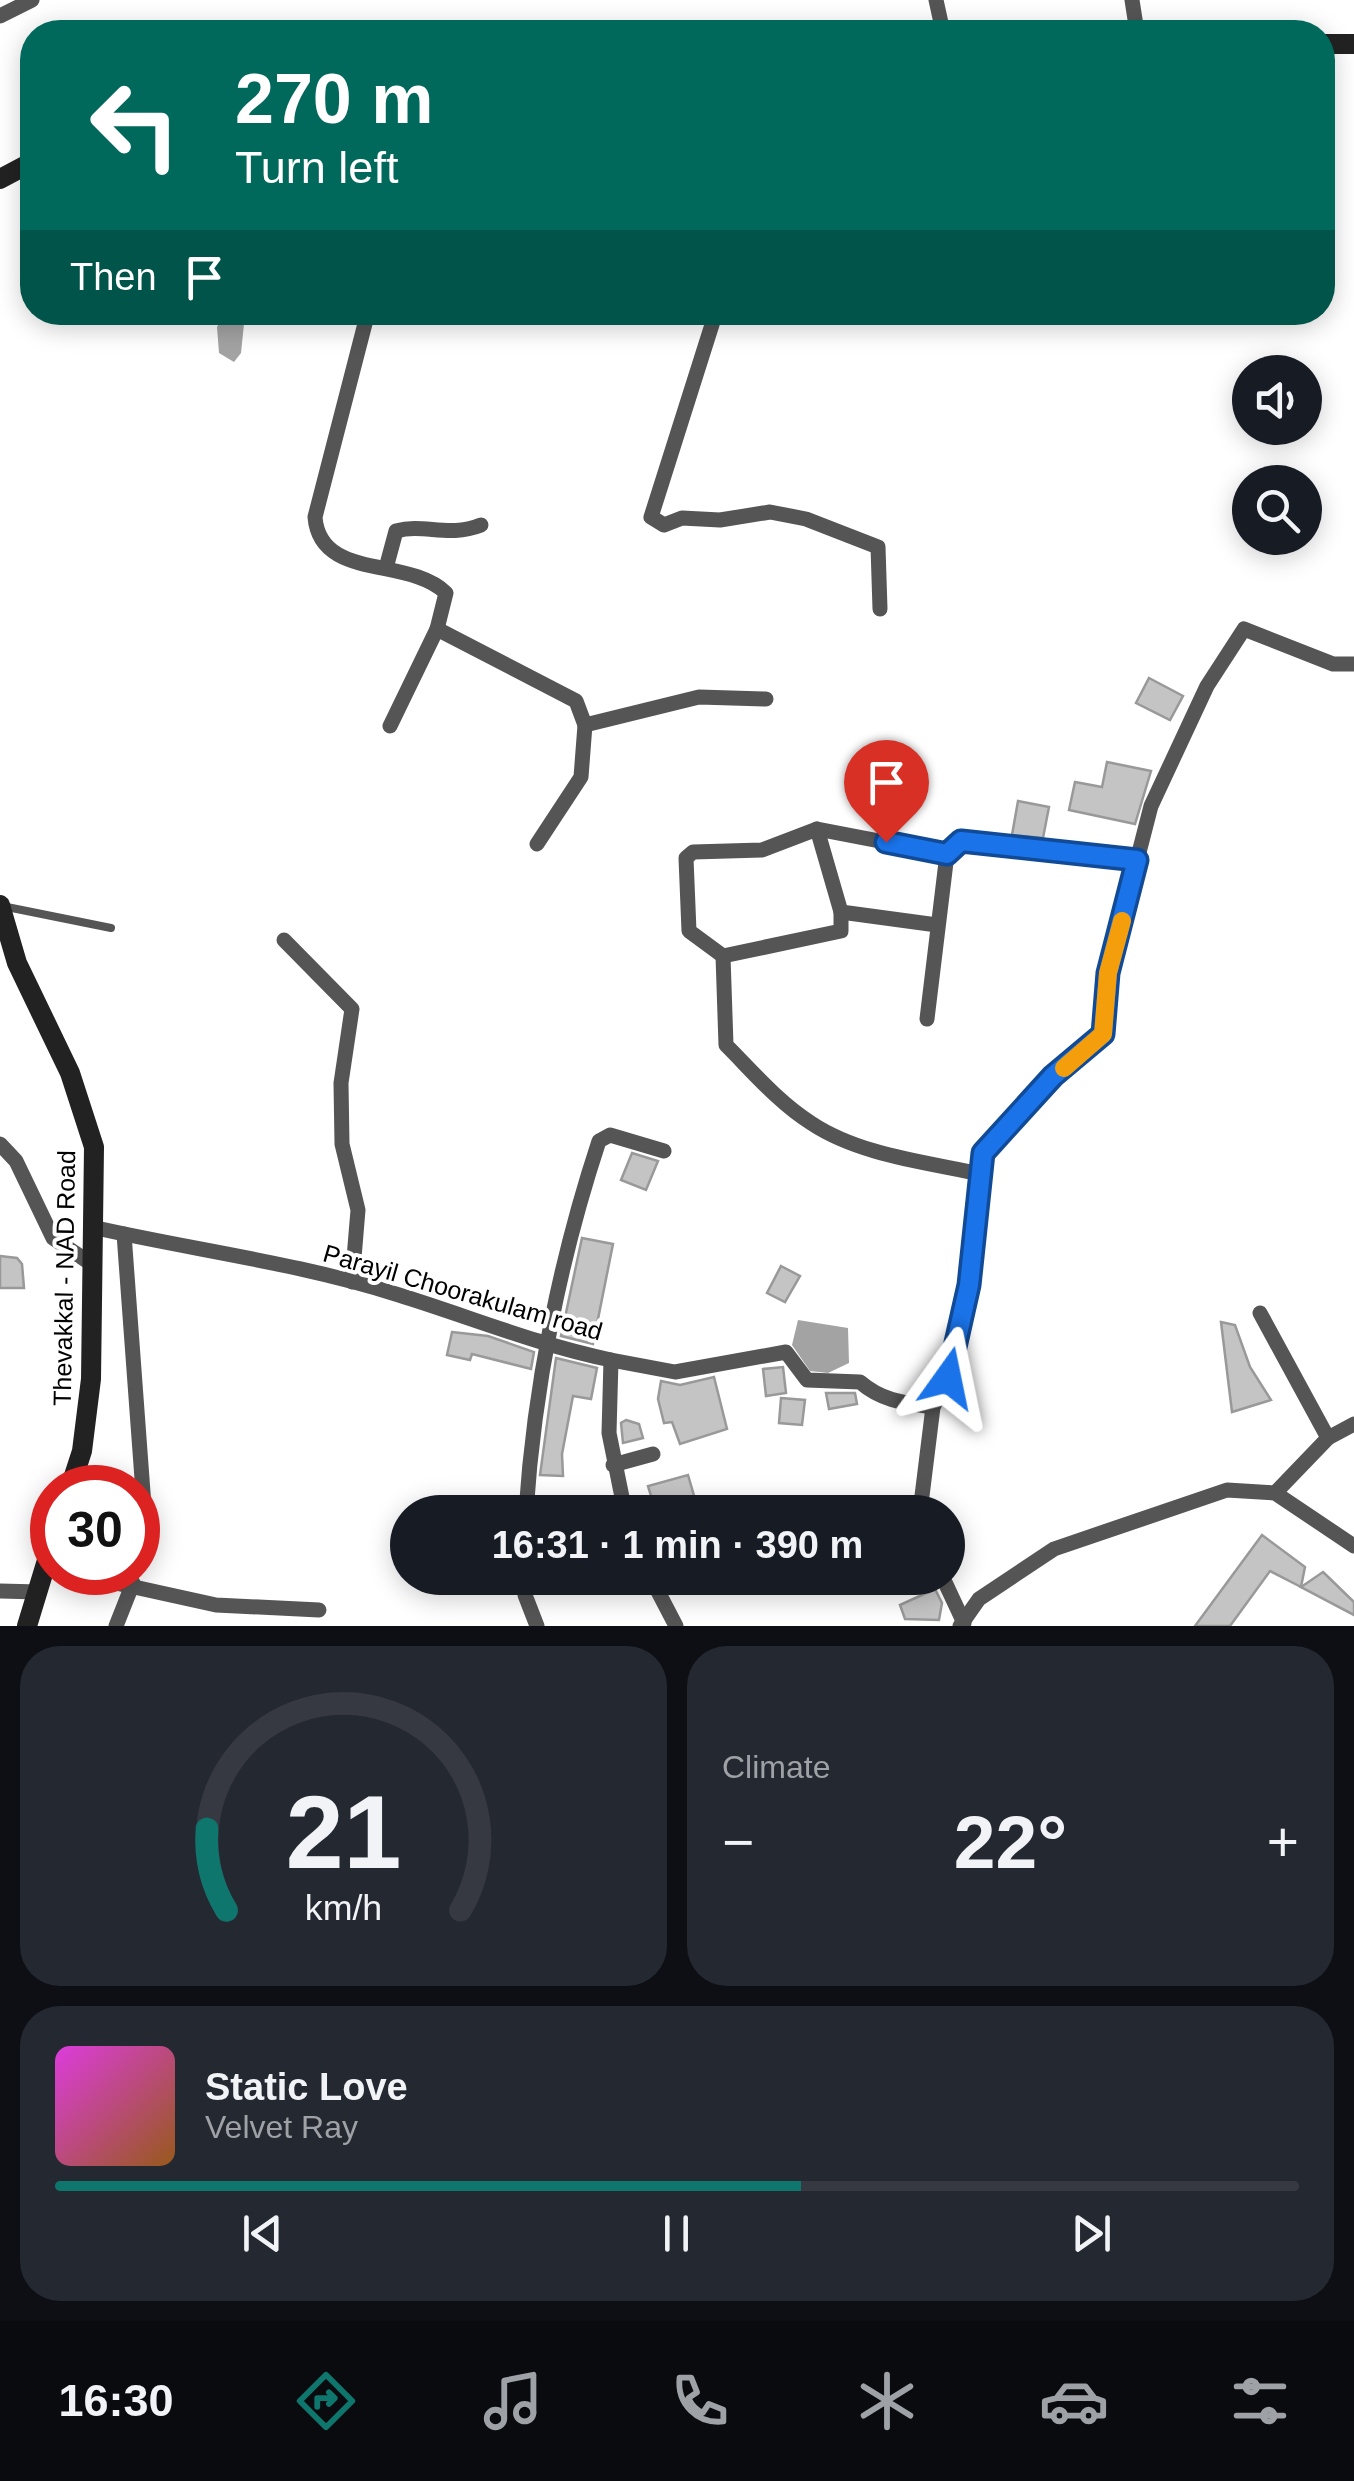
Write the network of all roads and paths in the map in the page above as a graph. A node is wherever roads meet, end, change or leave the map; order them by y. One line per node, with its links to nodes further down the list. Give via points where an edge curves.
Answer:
1 (32, 0): 2 (street)
2 (0, 16)
3 (365, 325): 6 (street, via 316,517 317,537 330,554)
4 (712, 325): 7 (street, via 651,517 664,525 770,512 853,535 878,548)
5 (481, 525): 6 (street, via 444,534 396,531)
6 (386, 568): 8 (street, via 422,577 446,593)
7 (880, 609)
8 (437, 629): 11 (street, via 576,701); 12 (street)
9 (1354, 664): 16 (street, via 1333,664 1244,628 1167,768)
10 (766, 699): 11 (street, via 700,696)
11 (585, 724): 14 (street, via 582,776)
12 (390, 726)
13 (817, 829): 15 (street); 18 (street); 22 (street, via 762,850 689,852 689,931)
14 (536, 844)
15 (947, 854): 16 (street, via 961,841); 19 (street)
16 (1137, 860): 26 (street, via 1108,973 1103,1034 999,1134 983,1153)
17 (0, 905): 20 (lane); 27 (main road, Thevakkal - NAD Road, via 17,963 70,1073 94,1148)
18 (841, 912): 19 (street); 22 (street, via 841,931)
19 (938, 925): 23 (street)
20 (111, 928)
21 (284, 940): 30 (street, via 352,1009 341,1084 342,1144 358,1210)
22 (722, 956): 26 (street, via 726,1044 787,1106 815,1126 884,1154)
23 (927, 1019)
24 (0, 1144): 29 (street, via 16,1161 53,1238)
25 (664, 1151): 32 (street, via 610,1134 599,1140)
26 (980, 1174): 34 (street, via 964,1308)
27 (92, 1227): 28 (street, Parayil Choorakulam road); 29 (main road, Thevakkal - NAD Road)
28 (124, 1234): 30 (street, Parayil Choorakulam road); 39 (street)
29 (90, 1263): 38 (main road, Thevakkal - NAD Road, via 91,1379)
30 (352, 1282): 32 (street, Parayil Choorakulam road, via 513,1330)
31 (1260, 1313): 36 (street)
32 (549, 1348): 33 (street, Parayil Choorakulam road); 42 (street)
33 (611, 1360): 34 (street, Parayil Choorakulam road, via 676,1372 786,1352 807,1380 860,1382 890,1401); 40 (street, Parayil Choorakulam road)
34 (934, 1407): 44 (street)
35 (1354, 1424): 36 (street)
36 (1328, 1438): 41 (street)
37 (653, 1454): 40 (street)
38 (77, 1465)
39 (141, 1465)
40 (613, 1465): 43 (street, Parayil Choorakulam road)
41 (1275, 1493): 45 (street); 55 (street, via 1227,1490 1054,1549 978,1599)
42 (527, 1495)
43 (620, 1495)
44 (922, 1495)
45 (1354, 1546)
46 (0, 1590): 47 (street)
47 (30, 1592)
48 (38, 1595): 56 (main road)
49 (130, 1595): 57 (street)
50 (160, 1595): 54 (street)
51 (525, 1595): 58 (street)
52 (660, 1595): 59 (street)
53 (950, 1595): 55 (street)
54 (319, 1610)
55 (962, 1624)
56 (27, 1626)
57 (116, 1626)
58 (537, 1626)
59 (676, 1626)

